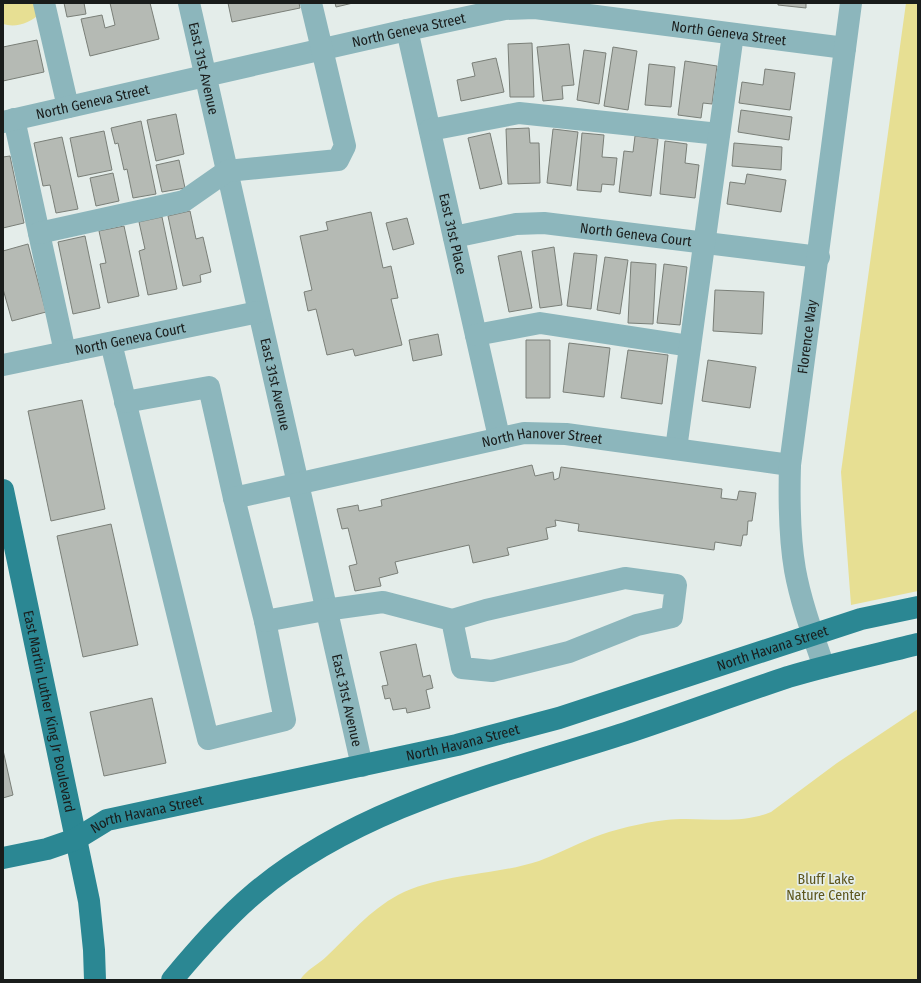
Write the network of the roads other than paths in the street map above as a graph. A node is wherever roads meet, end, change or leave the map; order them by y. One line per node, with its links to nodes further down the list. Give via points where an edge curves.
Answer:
1 (44, 3): 10 (street)
2 (189, 3): 9 (street, East 31st Avenue)
3 (311, 3): 8 (street)
4 (850, 3): 7 (street, Florence Way)
5 (407, 30): 6 (street, North Geneva Street, via 505,9 536,8); 8 (street, North Geneva Street); 12 (street, East 31st Place)
6 (733, 34): 7 (street, North Geneva Street); 13 (street)
7 (844, 48): 18 (street, Florence Way)
8 (322, 50): 9 (street, North Geneva Street); 14 (street, via 345,146 338,160)
9 (206, 77): 10 (street, North Geneva Street); 14 (street, East 31st Avenue)
10 (68, 107): 11 (street, North Geneva Street)
11 (9, 120): 15 (street)
12 (430, 130): 13 (street, via 520,113); 16 (street, East 31st Place)
13 (719, 134): 17 (street)
14 (227, 171): 15 (street, via 184,201); 19 (street, East 31st Avenue)
15 (39, 233): 23 (street)
16 (454, 237): 17 (street, North Geneva Court, via 516,224 544,223); 20 (street, East 31st Place)
17 (704, 244): 18 (street, North Geneva Court); 22 (street)
18 (819, 257): 28 (street, Florence Way)
19 (258, 312): 21 (street, North Geneva Court); 29 (street, East 31st Avenue)
20 (476, 335): 22 (street, via 540,323); 26 (street, East 31st Place)
21 (111, 343): 23 (street, North Geneva Court); 25 (street)
22 (690, 346): 27 (street)
23 (65, 352): 24 (street, North Geneva Court)
24 (3, 365)
25 (125, 402): 31 (street, via 209,387); 36 (street, via 208,739 285,720)
26 (500, 437): 27 (street, North Hanover Street, via 524,433 566,434); 29 (street, North Hanover Street)
27 (676, 449): 28 (street, North Hanover Street)
28 (790, 465): 37 (street, Florence Way, via 792,548 795,570)
29 (296, 483): 31 (street, North Hanover Street); 34 (street, East 31st Avenue)
30 (3, 490): 32 (main road, East Martin Luther King Jr Boulevard)
31 (234, 498): 36 (street)
32 (7, 528): 41 (main road, East Martin Luther King Jr Boulevard)
33 (918, 607): 37 (main road, North Havana Street, via 861,619)
34 (325, 610): 35 (street, via 383,602); 36 (street); 40 (street, East 31st Avenue)
35 (452, 620): 35 (street, via 626,578 676,585 672,617 637,625 569,652 492,671 462,668)
36 (265, 621)
37 (813, 636): 39 (street, Florence Way); 40 (main road, North Havana Street, via 559,718 457,746)
38 (918, 644): 39 (main road)
39 (824, 667): 44 (main road, via 511,769 400,807 370,820 321,846 256,892 218,927)
40 (362, 766): 41 (main road, North Havana Street, via 107,820)
41 (76, 839): 42 (main road, North Havana Street, via 47,849); 43 (main road, East Martin Luther King Jr Boulevard, via 91,920)
42 (3, 858)
43 (95, 980)
44 (172, 980)

